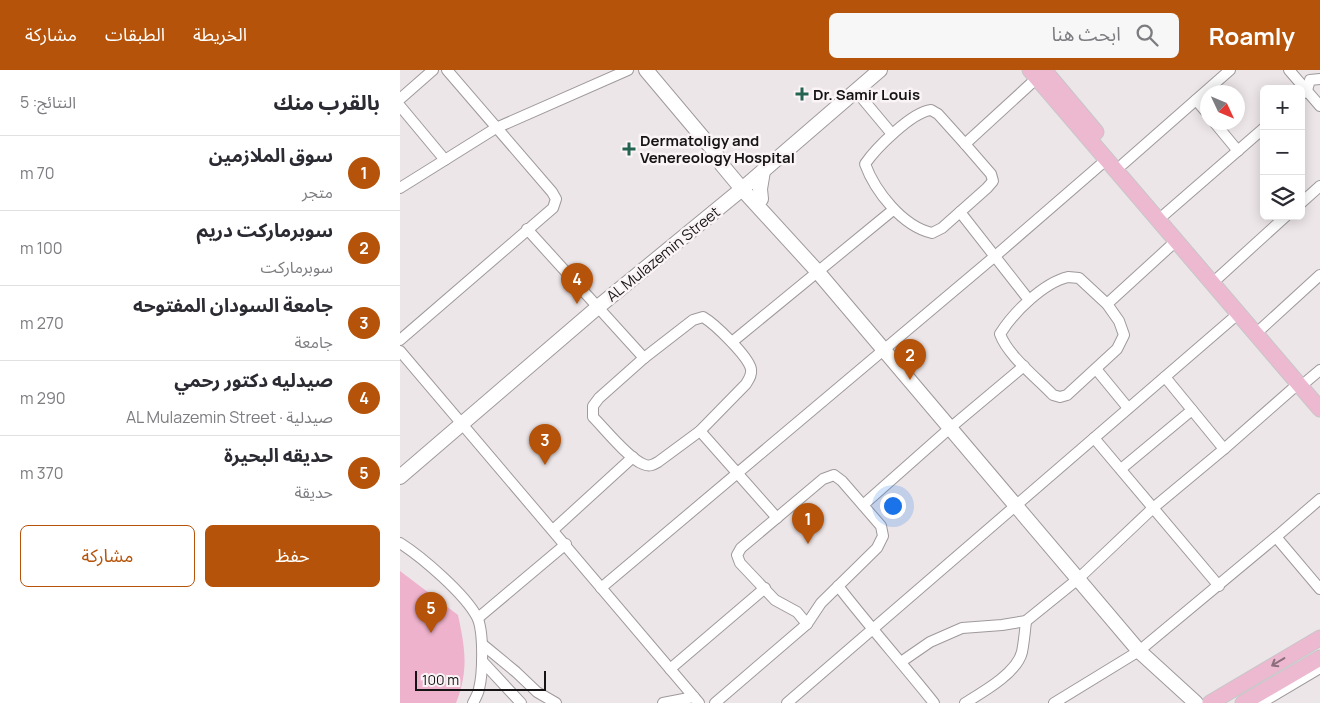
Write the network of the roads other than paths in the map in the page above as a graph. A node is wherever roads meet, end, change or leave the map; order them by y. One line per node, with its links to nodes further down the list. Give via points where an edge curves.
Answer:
1 (433, 70): 14 (street)
2 (447, 70): 19 (street)
3 (628, 70): 19 (street)
4 (646, 70): 29 (street, via 722,164)
5 (880, 70): 11 (street, AL Mulazemin Street)
6 (1230, 70): 15 (street)
7 (1289, 70): 10 (street)
8 (1037, 73): 23 (street); 26 (main road); 27 (main road)
9 (1313, 76): 12 (street)
10 (1299, 85)
11 (856, 91): 22 (street); 28 (street, AL Mulazemin Street)
12 (1305, 91)
13 (1305, 94): 18 (street)
14 (400, 99)
15 (1196, 100): 16 (street); 27 (street)
16 (1200, 105)
17 (400, 106): 25 (street)
18 (1320, 106)
19 (496, 128): 25 (street); 38 (street, via 556,199 553,208)
20 (1221, 130): 24 (street)
21 (1262, 130): 24 (street)
22 (892, 134): 23 (street, via 923,110 931,110); 34 (street, via 864,164)
23 (965, 144): 35 (street, via 991,174 993,181)
24 (1238, 151): 36 (street)
25 (445, 160): 31 (street)
26 (1106, 160): 40 (main road); 41 (street)
27 (1123, 164): 36 (main road)
28 (763, 171): 29 (street, AL Mulazemin Street); 32 (street)
29 (746, 186): 32 (street); 39 (street, via 777,229); 47 (street, AL Mulazemin Street)
30 (1320, 186): 33 (street)
31 (400, 188)
32 (761, 199): 39 (street)
33 (1305, 199)
34 (893, 210): 35 (street, via 922,231 932,234); 42 (street)
35 (960, 212): 41 (street)
36 (1165, 214): 44 (main road)
37 (1282, 220): 44 (street)
38 (527, 229): 47 (street); 50 (street)
39 (786, 236): 42 (street)
40 (1176, 241): 46 (street); 48 (main road)
41 (994, 257): 45 (street); 52 (street)
42 (817, 271): 51 (street); 52 (street)
43 (1320, 276): 49 (street)
44 (1219, 277): 49 (main road)
45 (1029, 300): 46 (street, via 1058,279 1068,277 1079,278); 55 (street, via 1000,334 1003,343)
46 (1107, 304): 56 (street, via 1124,335 1117,349)
47 (598, 307): 54 (street); 64 (street, AL Mulazemin Street)
48 (1238, 314): 58 (street); 59 (main road)
49 (1262, 328): 59 (main road)
50 (400, 340)
51 (732, 342): 54 (street, via 703,317 693,320); 66 (street, via 750,367 751,376)
52 (884, 350): 65 (street); 71 (street)
53 (400, 351): 64 (street)
54 (644, 358): 69 (street, via 593,406 594,417)
55 (1024, 366): 56 (street, via 1060,397 1068,395); 65 (street)
56 (1096, 369): 61 (street)
57 (1320, 370): 59 (street)
58 (1165, 377): 61 (street); 63 (street)
59 (1302, 382): 60 (main road); 62 (main road); 68 (street)
60 (1320, 396)
61 (1128, 408): 67 (street)
62 (1320, 409)
63 (1192, 410): 68 (street); 70 (street)
64 (462, 424): 72 (street, AL Mulazemin Street); 78 (street)
65 (950, 428): 74 (street); 75 (street)
66 (700, 431): 69 (street, via 652,466); 71 (street)
67 (1094, 438): 70 (street); 75 (street)
68 (1224, 449): 76 (street)
69 (633, 457): 78 (street)
70 (1121, 470): 76 (street)
71 (736, 474): 77 (street); 85 (street)
72 (400, 477)
73 (1320, 499): 79 (street)
74 (863, 505): 77 (street, via 834,475 823,479); 83 (street, via 881,526 883,536 877,548)
75 (1015, 505): 82 (street); 91 (street)
76 (1153, 508): 82 (street); 84 (street)
77 (776, 518): 86 (street, via 737,555 740,563)
78 (553, 530): 81 (street)
79 (1276, 537): 84 (street); 87 (street)
80 (400, 543): 88 (street, via 449,584)
81 (566, 544): 85 (street); 88 (street)
82 (1078, 579): 89 (street); 94 (street)
83 (838, 586): 90 (street); 91 (street)
84 (1219, 586): 94 (street)
85 (601, 588): 99 (street)
86 (765, 588): 90 (street, via 775,600 797,612); 99 (street)
87 (1320, 589)
88 (478, 618): 93 (street)
89 (1026, 621): 97 (street, via 962,628 930,642); 110 (street, via 1022,654 1012,668 996,684)
90 (807, 624): 107 (street)
91 (872, 629): 97 (street); 108 (street)
92 (1320, 638): 114 (main road, one-way to 114)
93 (482, 644): 96 (street); 105 (street, via 537,692)
94 (1139, 651): 100 (street); 111 (street)
95 (1320, 658): 101 (main road)
96 (482, 661): 103 (street, via 479,690); 104 (street)
97 (901, 662): 109 (street)
98 (1320, 668): 101 (street)
99 (670, 669): 102 (street)
100 (1176, 686): 112 (street); 113 (street)
101 (1276, 689): 115 (main road); 116 (street)
102 (696, 700): 106 (street)
103 (473, 703)
104 (521, 703)
105 (556, 703)
106 (663, 703)
107 (715, 703)
108 (787, 703)
109 (934, 703)
110 (965, 703)
111 (1054, 703)
112 (1184, 703)
113 (1196, 703)
114 (1210, 703)
115 (1243, 703)
116 (1261, 703)

